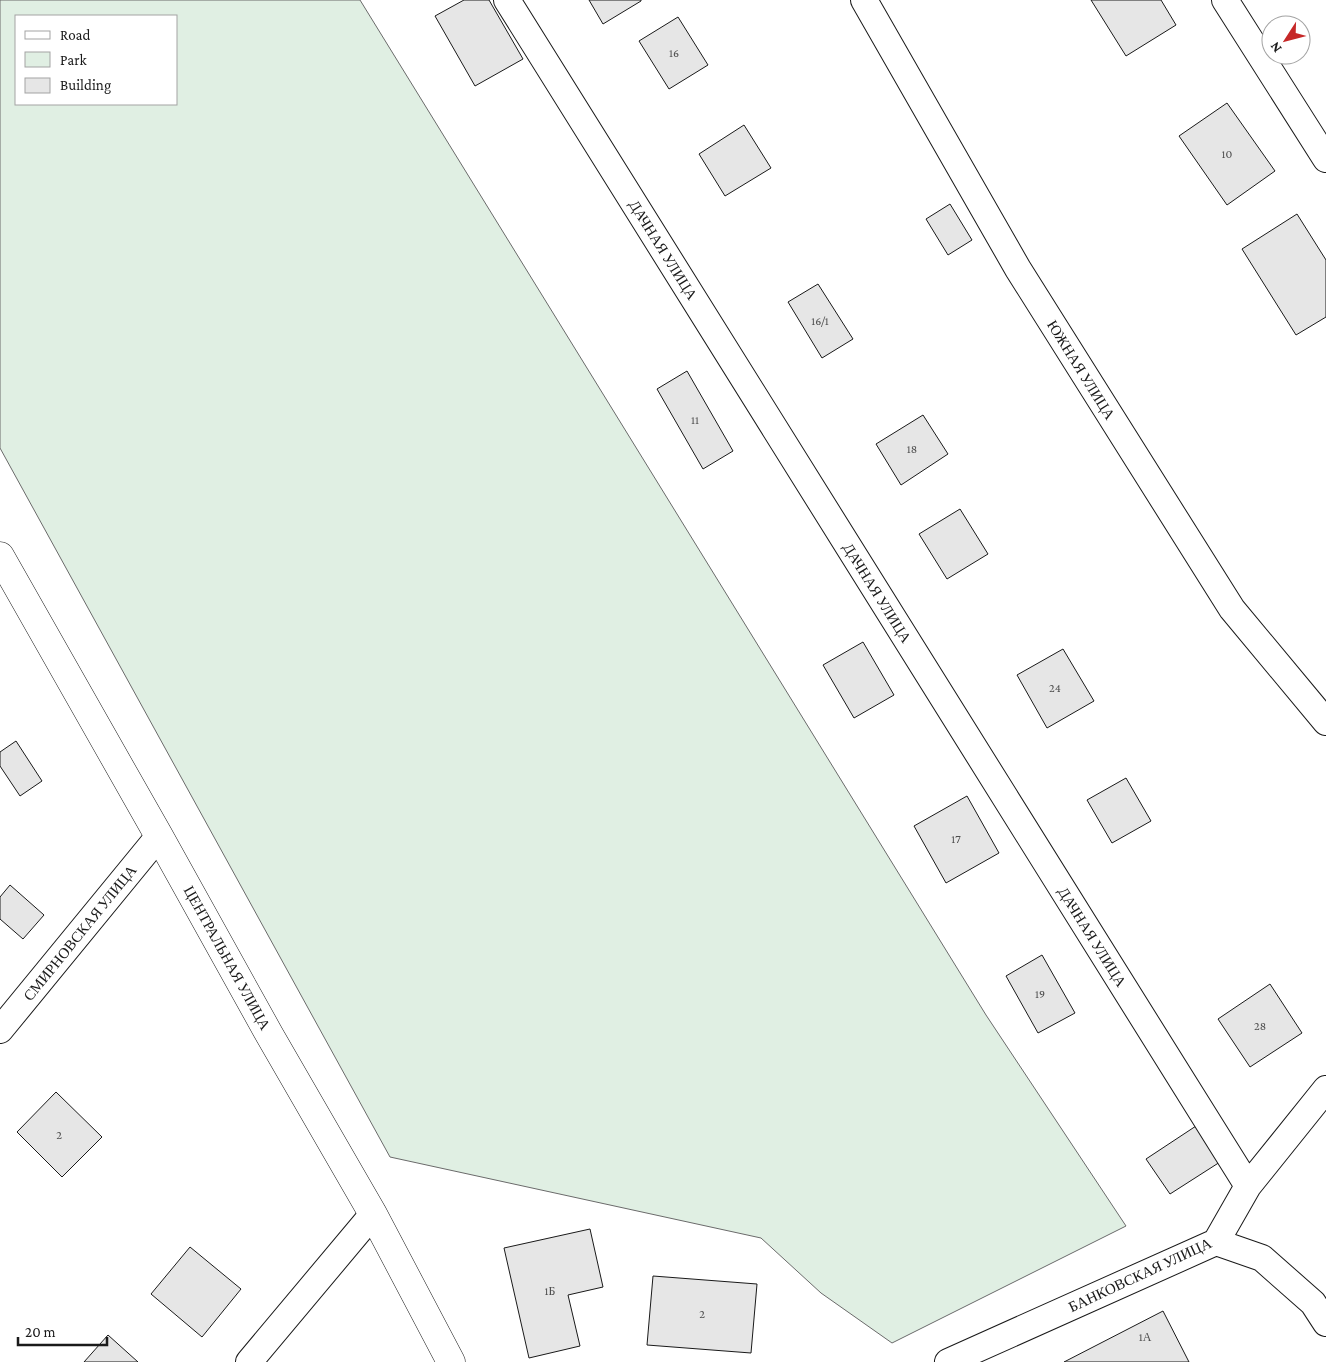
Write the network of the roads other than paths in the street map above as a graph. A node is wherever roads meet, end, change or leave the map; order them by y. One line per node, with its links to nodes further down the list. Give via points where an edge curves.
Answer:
1 (507, 0): 10 (street, ДАЧНАЯ УЛИЦА)
2 (864, 0): 6 (street, ЮЖНАЯ УЛИЦА, via 1018,269 1232,609)
3 (1225, 0): 4 (street)
4 (1326, 159)
5 (0, 556): 7 (street, ЦЕНТРАЛЬНАЯ УЛИЦА)
6 (1326, 722)
7 (159, 836): 8 (street, СМИРНОВСКАЯ УЛИЦА); 11 (street, ЦЕНТРАЛЬНАЯ УЛИЦА, via 268,1034)
8 (0, 1030)
9 (1326, 1089): 10 (street, БАНКОВСКАЯ УЛИЦА)
10 (1248, 1186): 12 (street, БАНКОВСКАЯ УЛИЦА)
11 (373, 1214): 14 (street); 15 (street, ЦЕНТРАЛЬНАЯ УЛИЦА)
12 (1216, 1242): 13 (street, via 1262,1258 1313,1303); 16 (street, БАНКОВСКАЯ УЛИЦА)
13 (1326, 1323)
14 (249, 1362)
15 (451, 1362)
16 (948, 1362)

